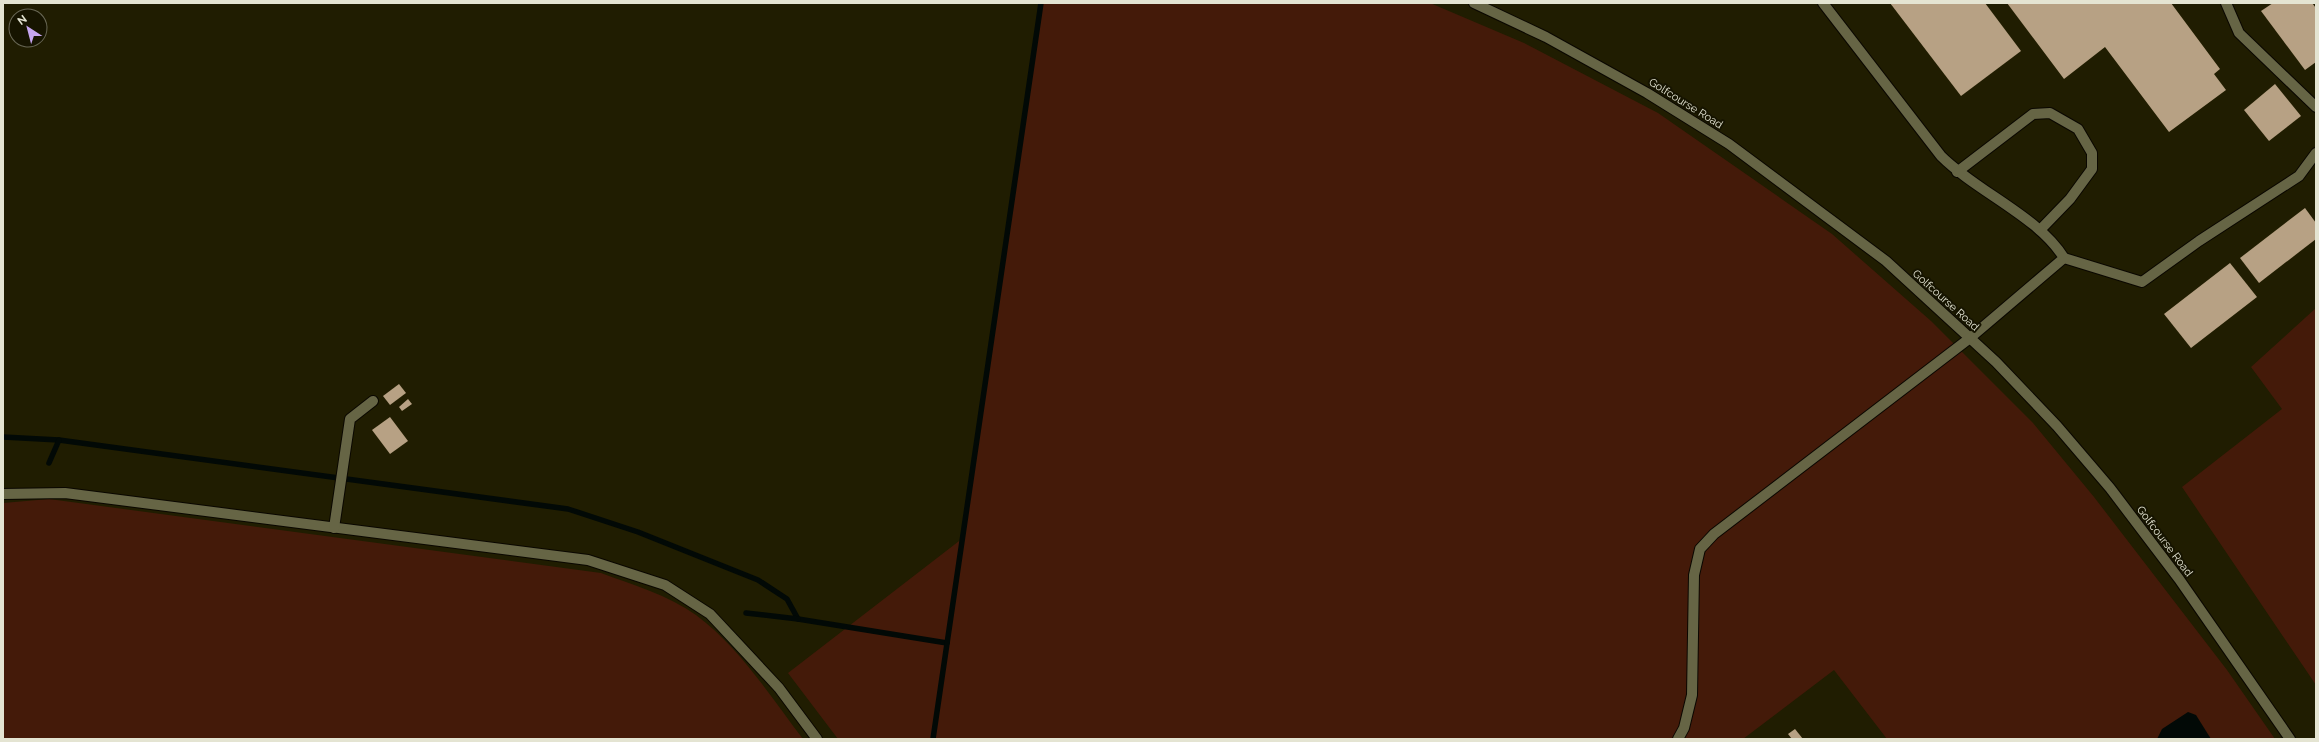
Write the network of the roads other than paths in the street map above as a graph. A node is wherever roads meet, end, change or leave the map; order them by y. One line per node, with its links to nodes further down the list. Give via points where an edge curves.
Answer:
1 (1474, 3): 9 (street, Golfcourse Road, via 1600,66 1647,92 1729,144 1886,261)
2 (1823, 3): 6 (street, via 1941,156)
3 (2226, 3): 4 (street, via 2239,33)
4 (2316, 107)
5 (2316, 153): 8 (street, via 2299,176 2142,282)
6 (1957, 172): 7 (street); 7 (street, via 2033,114 2050,113 2078,129 2092,153 2092,169 2070,199)
7 (2040, 230): 8 (street)
8 (2064, 258): 9 (street)
9 (1970, 338): 14 (street, via 1714,534 1700,549 1694,575 1692,695 1684,728); 15 (street, Golfcourse Road, via 2057,426 2110,488 2179,579)
10 (373, 401): 12 (street, via 350,419)
11 (3, 494): 12 (street, via 65,494)
12 (334, 528): 13 (street, via 588,560 665,585 710,614 779,688)
13 (818, 739)
14 (1678, 739)
15 (2290, 739)

